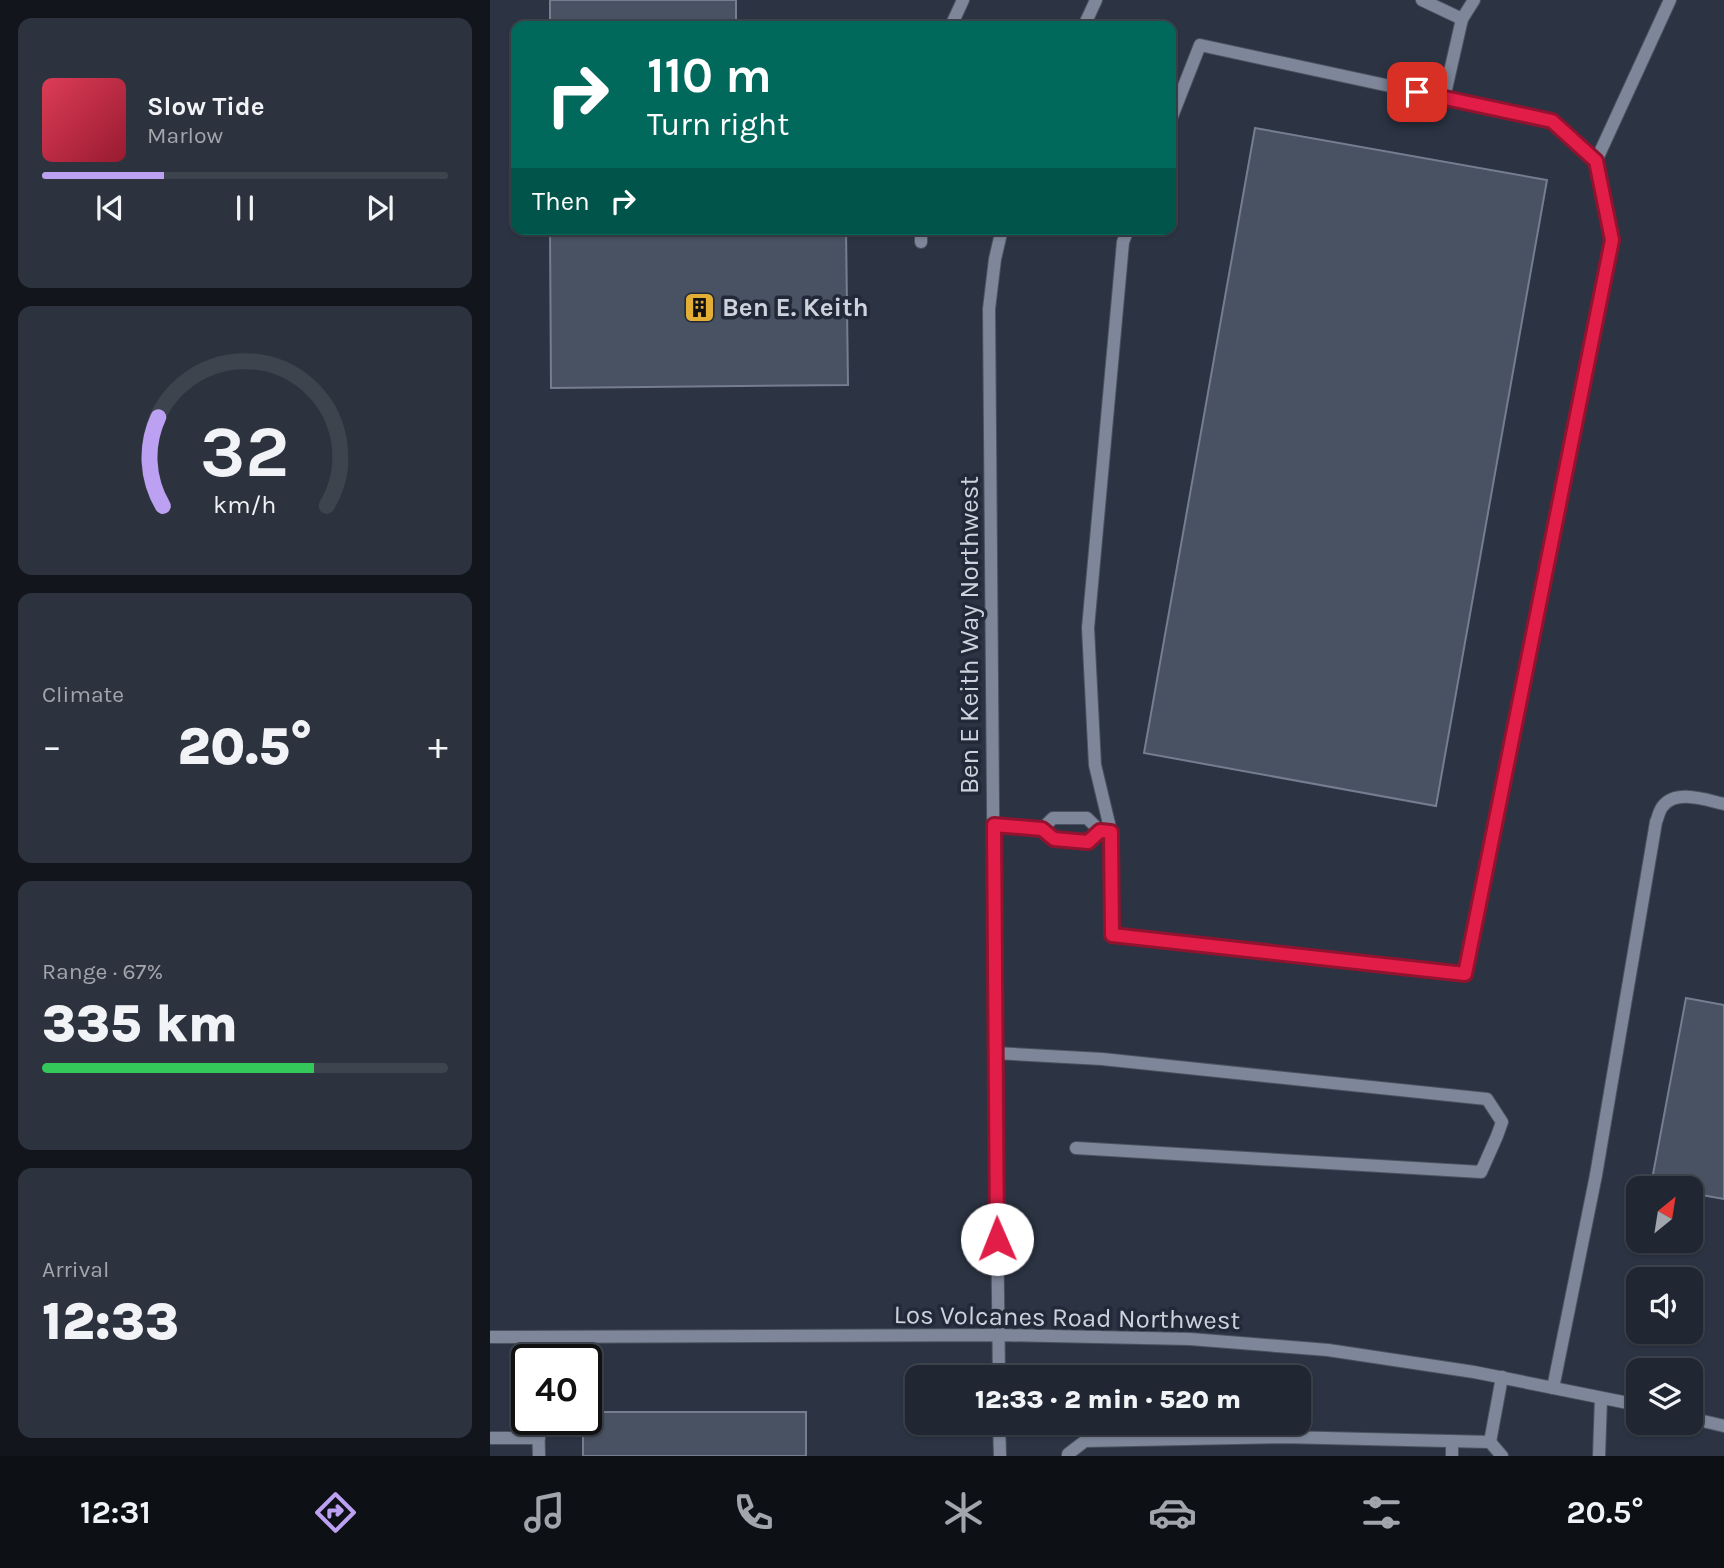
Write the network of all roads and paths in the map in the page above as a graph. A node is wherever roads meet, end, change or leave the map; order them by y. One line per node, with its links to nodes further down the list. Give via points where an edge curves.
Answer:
1 (963, 0): 7 (street)
2 (1096, 0): 8 (street)
3 (1422, 0): 6 (street)
4 (1474, 0): 6 (street)
5 (1670, 0): 11 (street)
6 (1462, 19): 9 (street)
7 (953, 21)
8 (1086, 21)
9 (1444, 98): 10 (street, via 1200,45); 11 (street, via 1552,121)
10 (1176, 107)
11 (1596, 161): 17 (street, via 1612,240 1465,974 1112,935)
12 (1001, 235): 15 (street, Ben E Keith Way Northwest, via 989,309)
13 (1126, 235): 17 (street, via 1087,628 1095,765)
14 (1724, 804): 26 (street, via 1675,797 1662,806 1656,822 1596,1175)
15 (994, 825): 16 (street); 18 (street, Ben E Keith Way Northwest)
16 (1042, 829): 17 (street, via 1054,839 1088,842); 17 (street, via 1053,818 1087,818)
17 (1105, 831)
18 (995, 1053): 19 (street, via 1102,1059 1487,1099 1502,1122 1481,1172); 20 (street, Ben E Keith Way Northwest)
19 (1076, 1148)
20 (999, 1335): 22 (street, Los Volcanes Road Northwest); 24 (street, Ben E Keith Way Northwest); 25 (street, Los Volcanes Road Northwest, via 1190,1339 1314,1349)
21 (490, 1337): 22 (street, Los Volcanes Road Northwest)
22 (536, 1337): 23 (street)
23 (536, 1344)
24 (999, 1365)
25 (1502, 1377): 26 (street, Los Volcanes Road Northwest); 35 (street)
26 (1553, 1388): 27 (street, Los Volcanes Road Northwest)
27 (1601, 1398): 28 (street, Los Volcanes Road Northwest); 41 (street)
28 (1626, 1403)
29 (1703, 1421): 30 (street)
30 (1724, 1426)
31 (999, 1435): 37 (street)
32 (490, 1438): 33 (street)
33 (538, 1438): 36 (street)
34 (1452, 1441): 35 (street); 38 (street, via 1283,1437 1085,1441); 39 (street)
35 (1490, 1442): 40 (street)
36 (539, 1456)
37 (1000, 1456)
38 (1068, 1456)
39 (1452, 1456)
40 (1502, 1456)
41 (1599, 1456)

